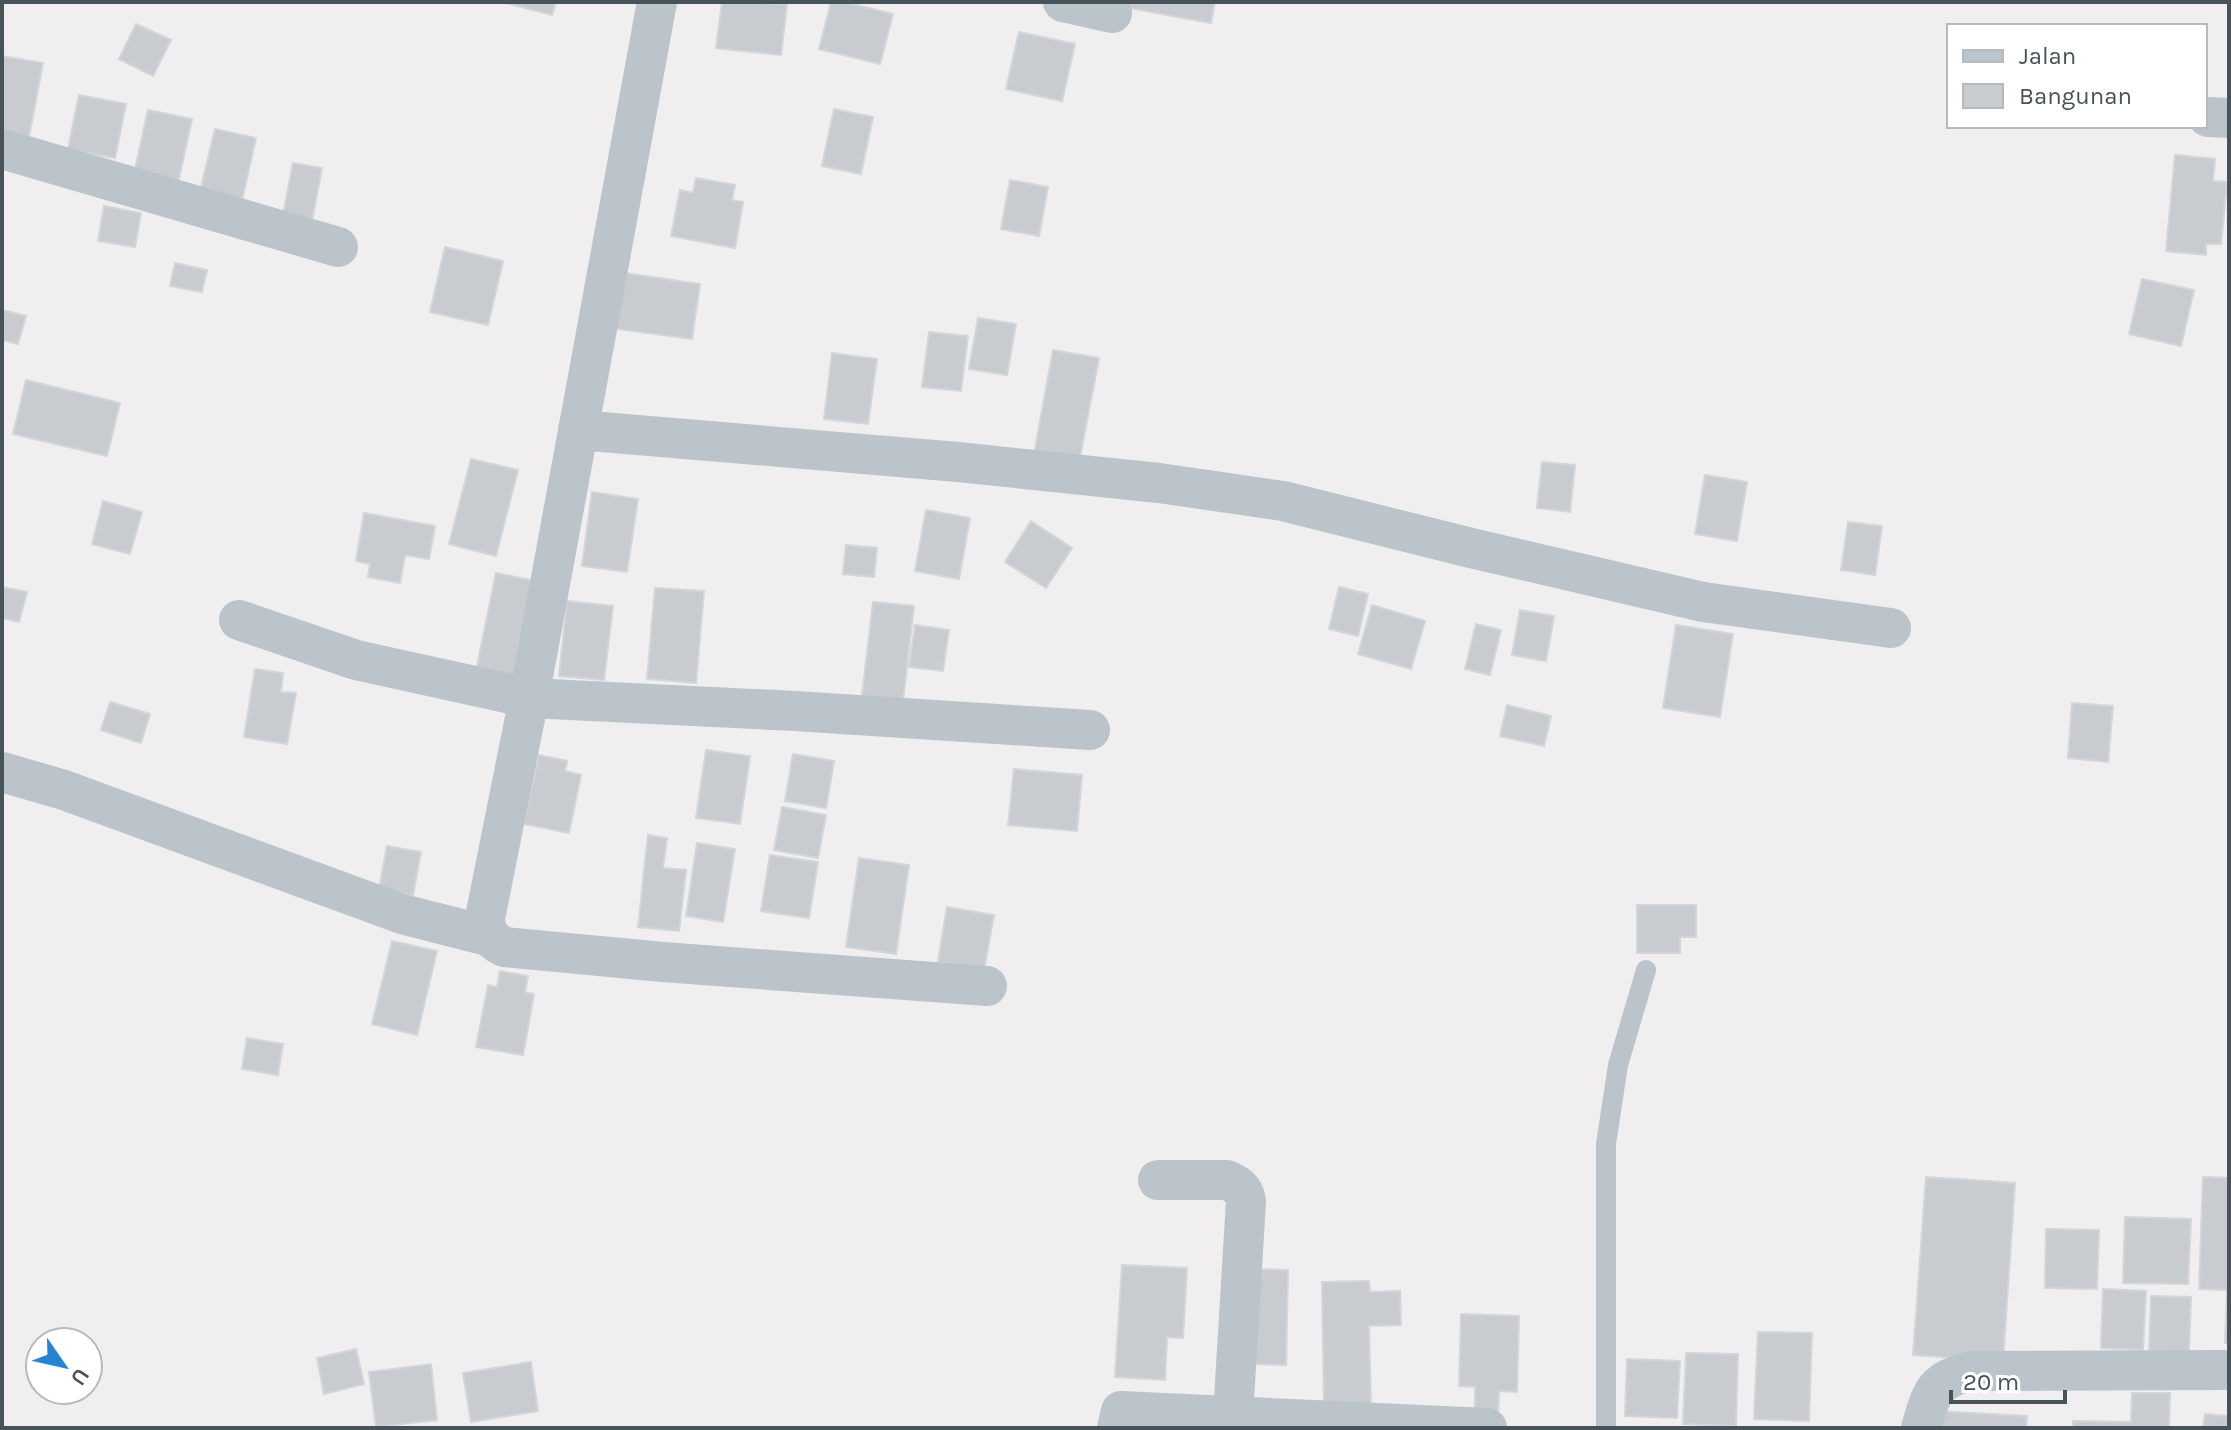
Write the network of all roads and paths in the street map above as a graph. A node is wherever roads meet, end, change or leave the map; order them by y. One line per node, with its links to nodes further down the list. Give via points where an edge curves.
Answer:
1 (657, 2): 6 (street)
2 (1063, 2): 3 (street)
3 (1112, 13)
4 (2, 149): 5 (street)
5 (338, 247)
6 (578, 430): 8 (street, via 958,462 1283,501 1703,602); 9 (street)
7 (239, 620): 9 (street, via 356,660)
8 (1891, 628)
9 (529, 698): 10 (street); 12 (street, via 485,918)
10 (1090, 730)
11 (2, 772): 12 (street, via 402,914)
12 (488, 936): 14 (street, via 504,947)
13 (1646, 970): 20 (lane, via 1618,1065 1606,1144)
14 (987, 986)
15 (1158, 1180): 17 (street, via 1227,1180 1244,1192)
16 (2229, 1370): 21 (street, via 1971,1371 1951,1376 1936,1388)
17 (1233, 1416): 18 (street, via 1121,1411); 19 (street)
18 (1117, 1428)
19 (1487, 1428)
20 (1606, 1428)
21 (1921, 1428)

